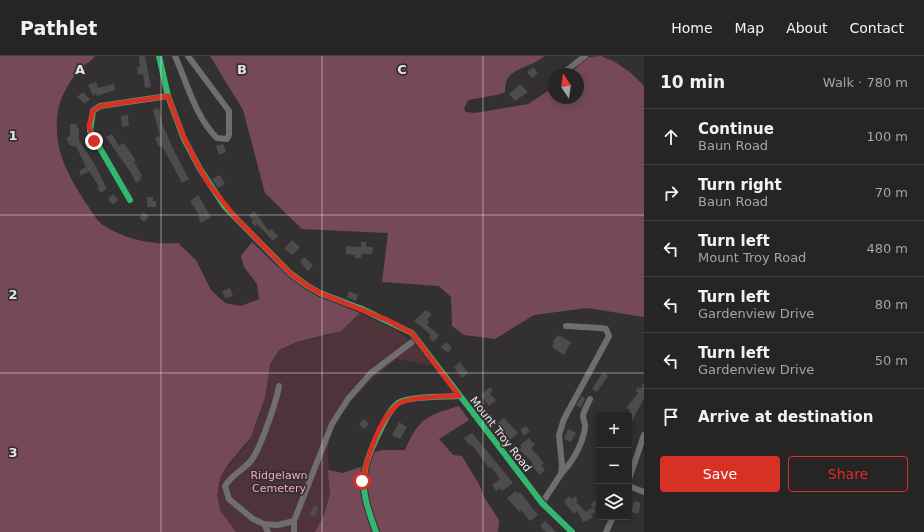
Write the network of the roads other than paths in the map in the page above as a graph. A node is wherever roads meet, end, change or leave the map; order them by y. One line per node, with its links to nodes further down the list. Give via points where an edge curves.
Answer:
1 (159, 56): 6 (street, Mount Troy Road)
2 (175, 56): 3 (street, via 212,134 217,138 227,139 228,111)
3 (188, 56)
4 (585, 56): 5 (street)
5 (570, 68)
6 (168, 96): 7 (street, via 100,106 93,111 90,132); 9 (street, Mount Troy Road, via 184,138 209,184 235,217 290,273 320,293 397,325 412,333)
7 (130, 200)
8 (566, 326): 15 (street, via 606,329 609,336 564,419 559,435)
9 (416, 340): 11 (street, Mount Troy Road); 20 (street, via 371,373 348,400 332,424)
10 (280, 386): 21 (street, via 254,458 231,477 225,486 229,499 252,520)
11 (459, 396): 18 (street, Mount Troy Road); 24 (street, via 415,399 398,403 386,419 369,452 362,481 364,501)
12 (590, 399): 15 (street, via 584,411 586,426 582,442)
13 (644, 435): 14 (street)
14 (632, 470)
15 (561, 474): 18 (street)
16 (632, 487): 17 (street)
17 (644, 492)
18 (542, 503): 25 (street, Mount Troy Road)
19 (612, 520): 26 (street)
20 (294, 521): 21 (street, via 278,525); 23 (street)
21 (264, 524): 22 (street)
22 (268, 532)
23 (294, 532)
24 (376, 532)
25 (572, 532)
26 (606, 532)

